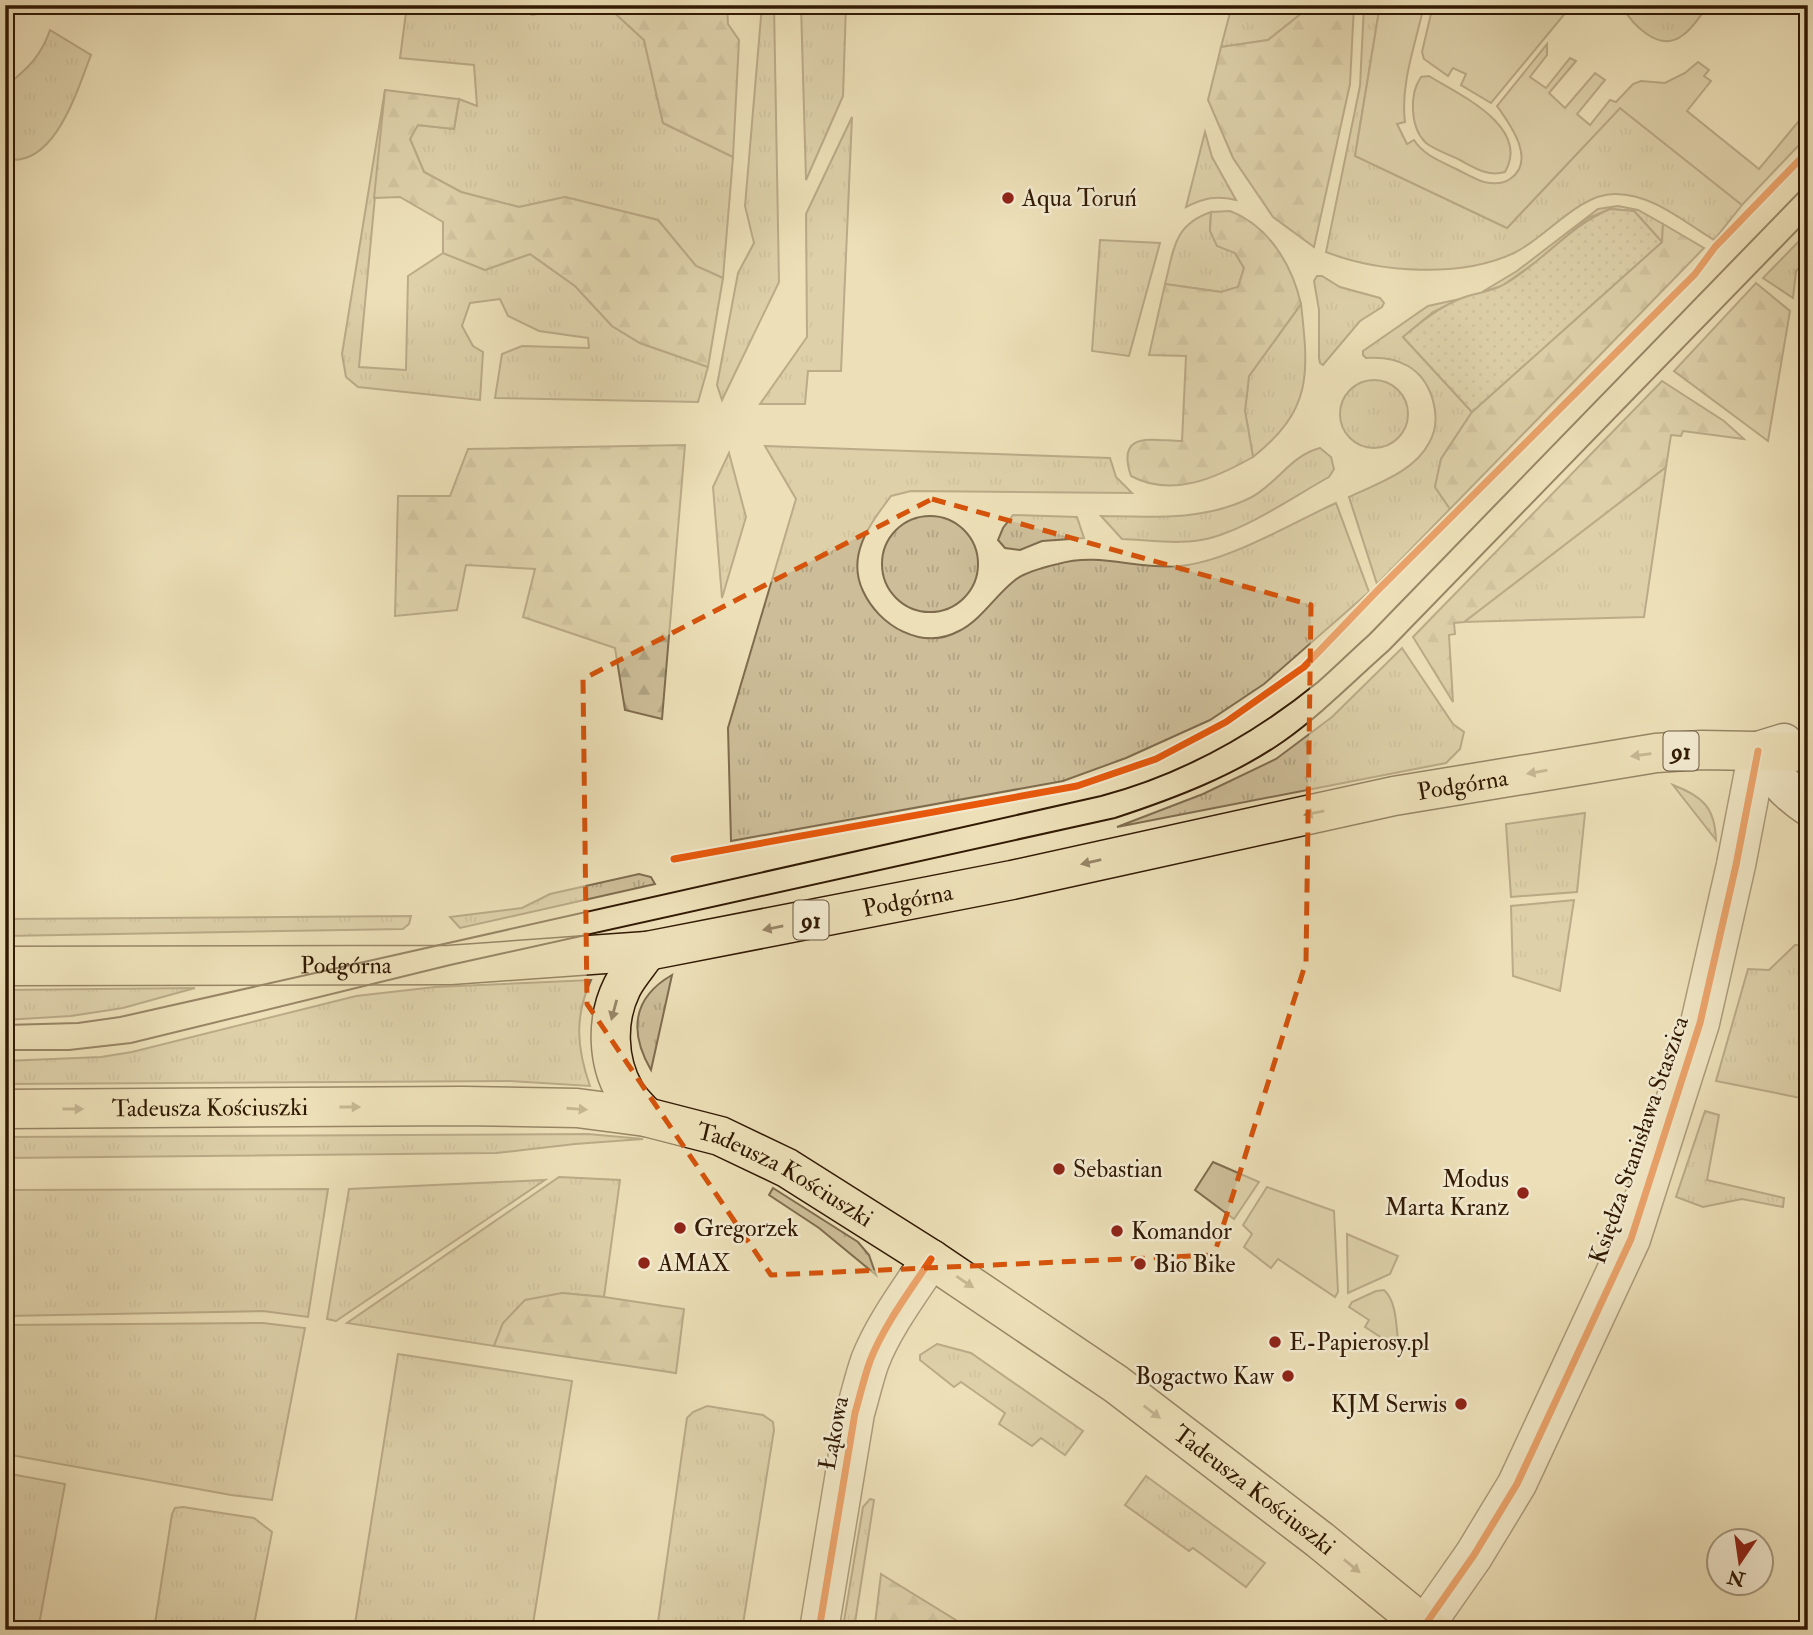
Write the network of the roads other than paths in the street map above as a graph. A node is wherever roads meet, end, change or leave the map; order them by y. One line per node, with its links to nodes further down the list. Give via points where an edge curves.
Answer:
1 (1808, 735): 2 (street)
2 (1758, 751): 3 (main road, Podgórna / 91); 4 (street, via 1774,777); 5 (main road, Podgórna / 91, one-way to 5, via 1656,753 1394,796 1012,880); 10 (street, Księdza Stanisława Staszica, via 1700,1023 1631,1239 1517,1484)
3 (1808, 752)
4 (1808, 806)
5 (647, 951): 6 (main road, Podgórna / 91, via 450,965); 8 (main road, one-way to 8, via 622,986 611,1015 616,1070 625,1093)
6 (5, 966)
7 (5, 1109): 8 (main road, Tadeusza Kościuszki, one-way to 8, via 463,1106 577,1108)
8 (646, 1117): 9 (main road, Tadeusza Kościuszki, via 734,1141 787,1168)
9 (931, 1259): 10 (main road, Tadeusza Kościuszki, one-way to 10, via 1116,1384); 11 (street, Łąkowa, via 881,1339 862,1386)
10 (1427, 1627)
11 (819, 1630)

